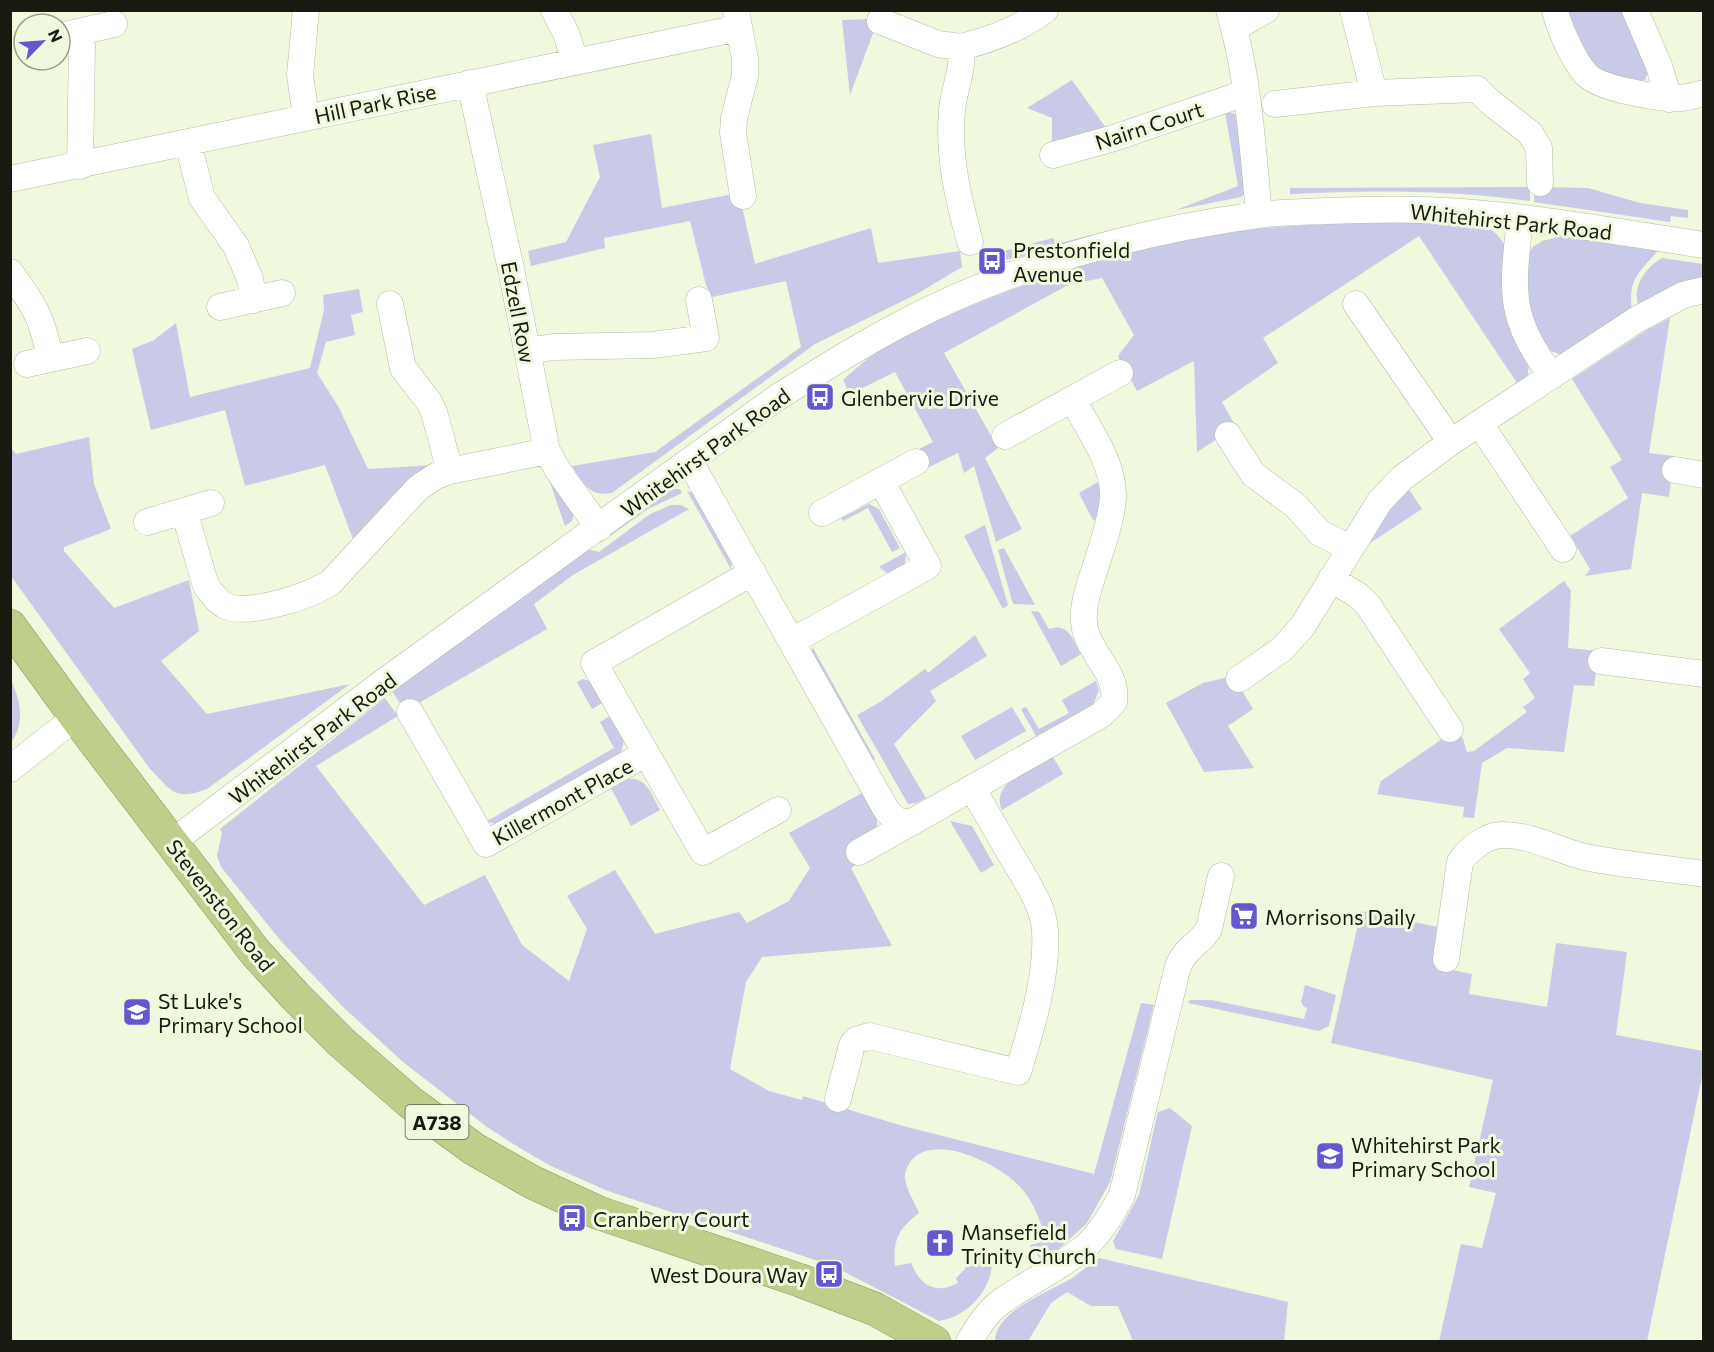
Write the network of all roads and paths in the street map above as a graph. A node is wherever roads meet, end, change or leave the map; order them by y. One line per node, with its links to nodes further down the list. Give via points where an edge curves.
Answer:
1 (306, 10): 22 (street, via 300,75)
2 (554, 10): 15 (street)
3 (1046, 10): 14 (street, via 984,42)
4 (1266, 10): 9 (street)
5 (1353, 10): 18 (street)
6 (1555, 10): 20 (street, via 1572,51 1590,77)
7 (1635, 10): 20 (street)
8 (738, 19): 15 (street, Hill Park Rise); 28 (street, via 745,76 733,133)
9 (1231, 19): 17 (street)
10 (880, 21): 14 (street, via 938,44)
11 (114, 24): 12 (street)
12 (72, 34)
13 (72, 37): 25 (street, via 82,45)
14 (961, 47): 31 (street, via 962,69 952,108 952,156 957,195)
15 (575, 62): 16 (street, Hill Park Rise)
16 (470, 83): 22 (street, Hill Park Rise); 42 (street, Edzell Row)
17 (1245, 93): 24 (street, Nairn Court, via 1114,138); 29 (street)
18 (1374, 93): 21 (street); 27 (street, via 1478,89 1530,133 1539,148)
19 (1704, 93): 20 (street)
20 (1669, 99)
21 (1275, 104)
22 (306, 117): 23 (street, Hill Park Rise)
23 (188, 143): 25 (street, Hill Park Rise); 36 (street, via 202,198 236,246)
24 (1053, 154)
25 (81, 166): 26 (street, Hill Park Rise)
26 (10, 179)
27 (1540, 183)
28 (743, 196)
29 (1259, 215): 30 (street, Whitehirst Park Road, via 1390,208); 51 (street, Whitehirst Park Road, via 1095,249 1029,269 962,296 901,324 830,364)
30 (1520, 218): 32 (street, Whitehirst Park Road); 44 (street, via 1514,295 1530,343)
31 (970, 242)
32 (1704, 245)
33 (10, 272): 41 (street, via 41,319 39,361)
34 (1704, 290): 44 (street, via 1683,294 1656,308)
35 (282, 293): 36 (street)
36 (254, 300): 40 (street)
37 (699, 300): 42 (street, via 706,338 653,345)
38 (390, 304): 54 (street, via 403,368 434,412)
39 (1356, 304): 49 (street)
40 (220, 307)
41 (87, 351)
42 (527, 351): 50 (street, Edzell Row)
43 (1120, 373): 45 (street)
44 (1552, 376): 46 (street)
45 (1072, 400): 48 (street); 76 (street, via 1107,464 1112,481 1110,516 1086,600 1084,622 1088,639 1115,688 1114,702 1101,715)
46 (1480, 424): 49 (street); 63 (street)
47 (1228, 435): 62 (street, via 1253,474 1296,506 1320,533)
48 (1005, 436)
49 (1451, 442): 62 (street, via 1402,478 1380,501)
50 (547, 451): 54 (street); 61 (street, Edzell Row)
51 (690, 462): 61 (street, Whitehirst Park Road); 64 (street)
52 (916, 462): 56 (street)
53 (1675, 470): 55 (street)
54 (450, 471): 58 (street, via 418,488 332,582 312,593 252,609 225,605 206,586)
55 (1704, 475)
56 (881, 481): 59 (street); 67 (street, via 928,566)
57 (211, 503): 58 (street)
58 (184, 511): 60 (street)
59 (822, 513)
60 (147, 522)
61 (599, 528): 79 (street, Whitehirst Park Road, via 382,683)
62 (1350, 548): 65 (street)
63 (1563, 549)
64 (753, 572): 67 (street); 74 (street, Killermont Place, via 594,663)
65 (1331, 579): 70 (street, via 1302,627 1282,649); 73 (street, via 1368,605)
66 (10, 626): 72 (highway, Stevenston Road / A738)
67 (792, 641): 78 (street, via 887,811 895,820)
68 (1601, 661): 69 (street)
69 (1704, 674)
70 (1239, 679)
71 (410, 712): 74 (street, Killermont Place, via 486,844)
72 (76, 717): 75 (street); 79 (highway, Stevenston Road / A738)
73 (1450, 729)
74 (645, 754): 77 (street, Killermont Place, via 703,852)
75 (10, 769)
76 (972, 788): 78 (street); 84 (street, via 1032,891 1045,930 1036,1012 1018,1072 869,1036 852,1045)
77 (778, 810)
78 (913, 822): 80 (street)
79 (171, 843): 85 (highway, Stevenston Road / A738, via 255,952 295,996 411,1103 474,1149 599,1213 799,1280 874,1310)
80 (860, 852)
81 (1704, 874): 83 (street, via 1583,856 1536,840 1501,835 1491,838 1474,847 1460,862)
82 (1221, 876): 86 (street, via 1209,929 1183,954 1178,966 1122,1195 1086,1246 1004,1299)
83 (1446, 959)
84 (838, 1099)
85 (934, 1341)
86 (969, 1341)

